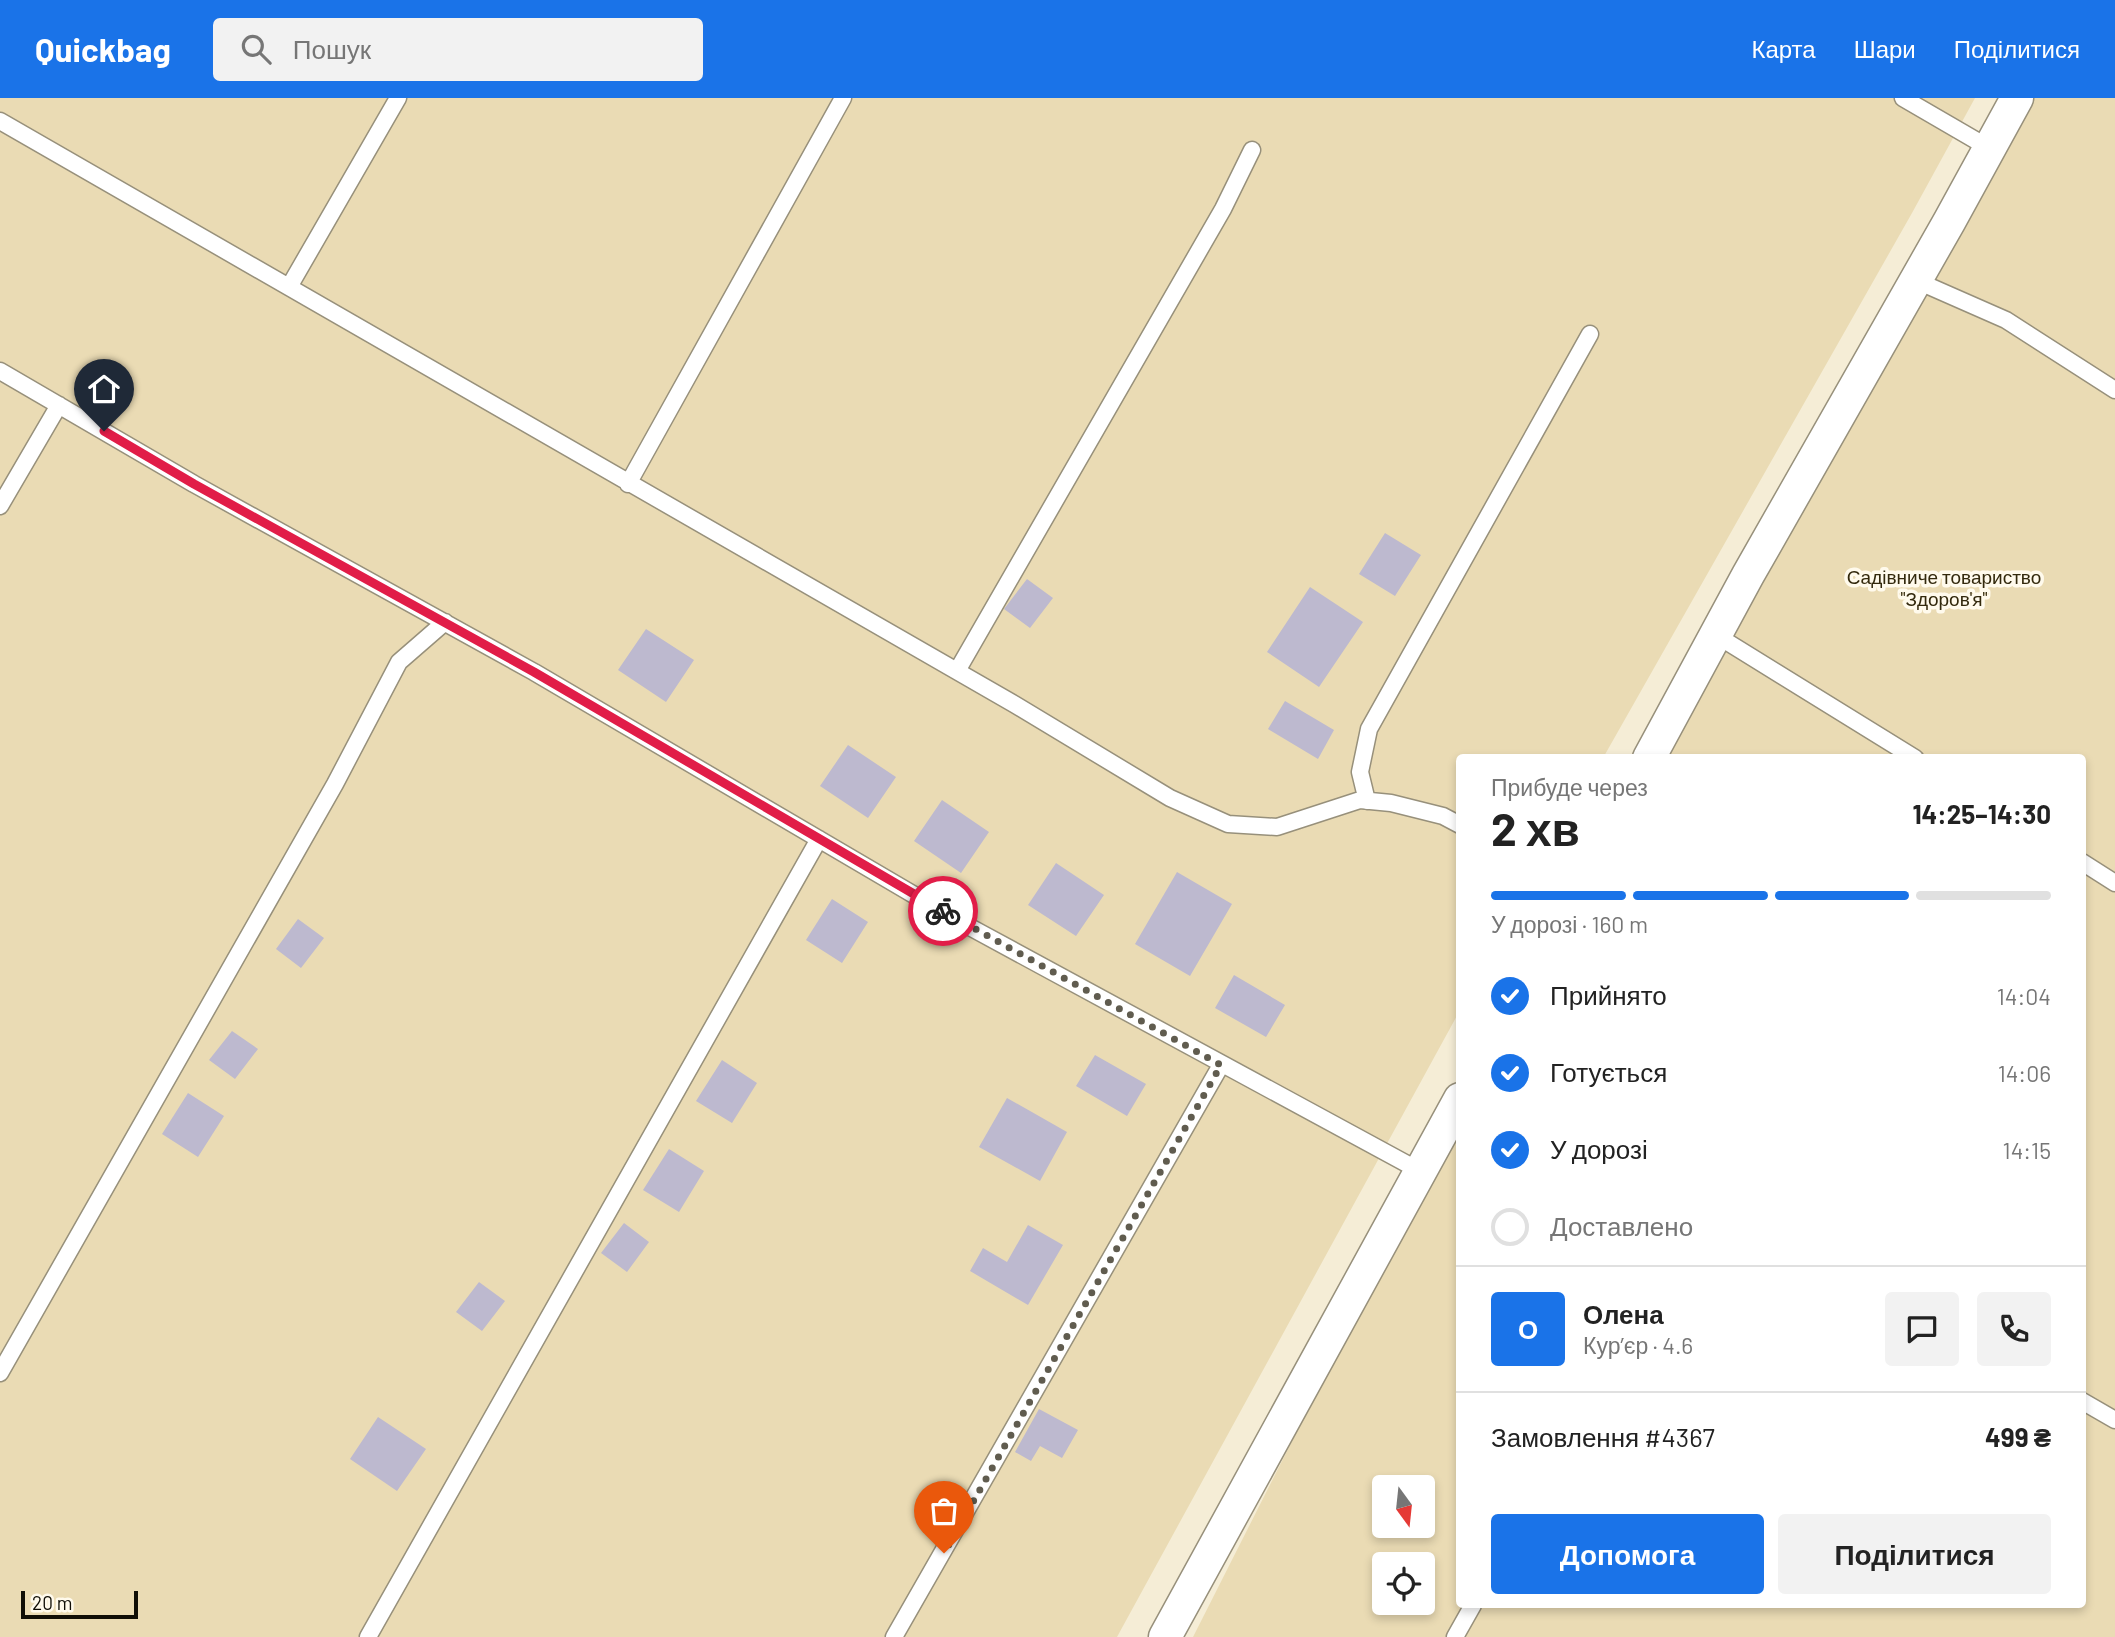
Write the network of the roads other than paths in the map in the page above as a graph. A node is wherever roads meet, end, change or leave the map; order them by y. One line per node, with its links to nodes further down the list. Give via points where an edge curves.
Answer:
1 (398, 98): 9 (lane)
2 (843, 98): 14 (lane)
3 (1903, 98): 6 (lane)
4 (2017, 98): 6 (street)
5 (0, 121): 9 (lane)
6 (1989, 148): 8 (street)
7 (1252, 150): 18 (lane, via 1223,209)
8 (1915, 280): 12 (lane, via 2006,320); 17 (street)
9 (289, 287): 14 (lane)
10 (1590, 334): 21 (lane, via 1368,729 1360,772)
11 (0, 371): 13 (lane)
12 (2115, 390)
13 (60, 405): 15 (lane); 16 (lane)
14 (628, 484): 18 (lane)
15 (0, 506)
16 (444, 622): 23 (lane); 29 (lane, via 399,662 328,797)
17 (1716, 635): 19 (street); 20 (lane)
18 (957, 671): 21 (lane, via 1170,798 1228,824 1277,827)
19 (1651, 754)
20 (1909, 754)
21 (1367, 801): 22 (lane, via 1391,803)
22 (1456, 823)
23 (819, 839): 26 (lane); 33 (lane)
24 (2086, 865): 25 (lane)
25 (2115, 883)
26 (1221, 1065): 28 (lane); 34 (lane)
27 (1456, 1106): 28 (street)
28 (1420, 1171): 35 (street)
29 (0, 1374)
30 (2086, 1403): 31 (lane)
31 (2115, 1420)
32 (1471, 1608): 36 (lane)
33 (368, 1637)
34 (894, 1637)
35 (1166, 1637)
36 (1455, 1637)

